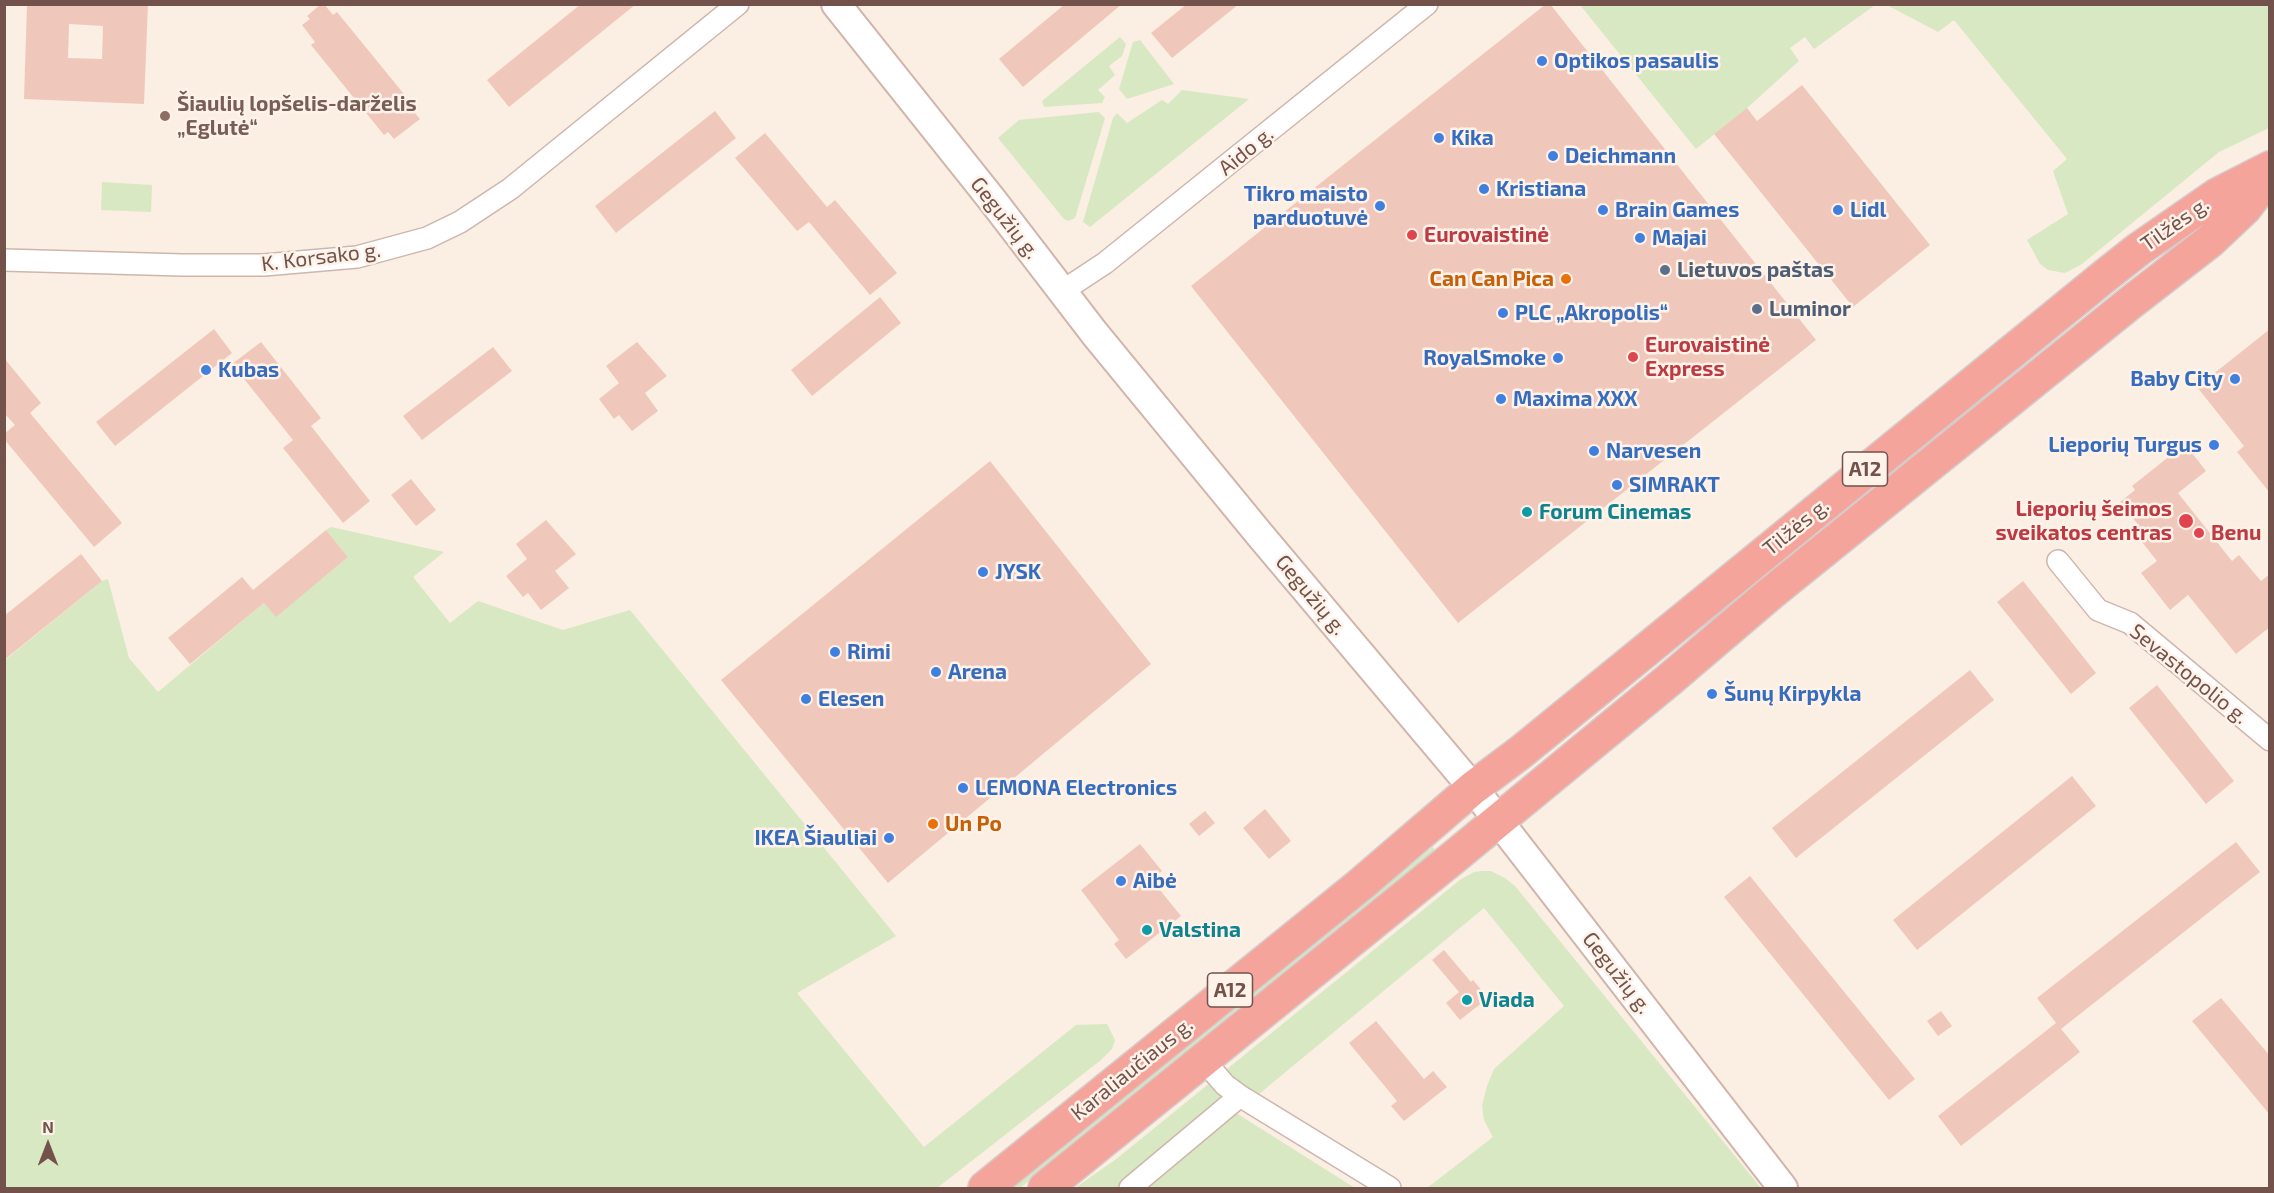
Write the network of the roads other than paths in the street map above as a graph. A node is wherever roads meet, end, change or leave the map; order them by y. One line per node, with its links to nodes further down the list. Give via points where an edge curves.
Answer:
1 (738, 4): 6 (street, K. Korsako g., via 510,189 427,238 357,257 264,265)
2 (836, 4): 7 (main road, Gegužių g.)
3 (1427, 4): 7 (street, Aido g., via 1105,263)
4 (2270, 168): 10 (highway, Tilžės g. / A12, via 2217,195 2139,249)
5 (2270, 175): 11 (highway, Tilžės g. / A12, via 2246,208 2210,241 1770,593)
6 (4, 260)
7 (1061, 292): 10 (main road, Gegužių g.)
8 (2058, 561): 9 (street, Sevastopolio g., via 2098,610 2130,623)
9 (2270, 740)
10 (1473, 788): 11 (main road, Gegužių g.); 14 (highway, Karaliaučiaus g. / A12, via 1360,885)
11 (1498, 820): 12 (highway, Karaliaučiaus g. / A12); 18 (main road, Gegužių g.)
12 (1204, 1061): 13 (street, Karaliaučiaus g.); 15 (highway, Karaliaučiaus g. / A12)
13 (1240, 1096): 16 (street); 17 (street, Karaliaučiaus g.)
14 (985, 1188)
15 (1045, 1188)
16 (1130, 1188)
17 (1390, 1188)
18 (1783, 1188)

